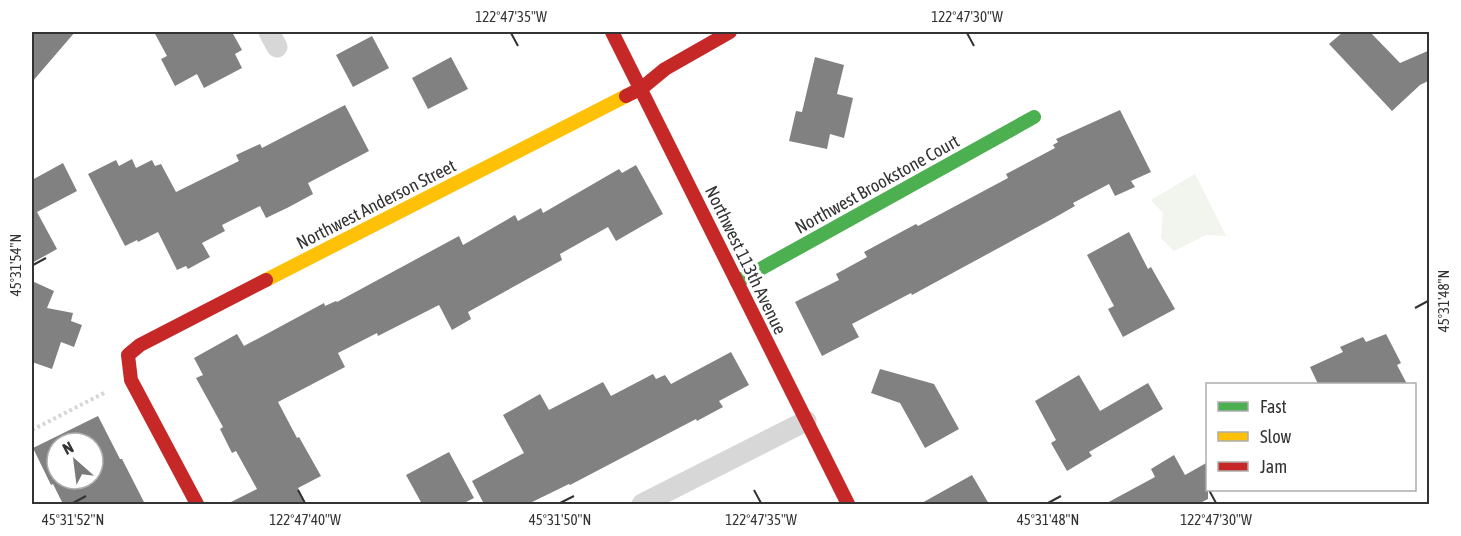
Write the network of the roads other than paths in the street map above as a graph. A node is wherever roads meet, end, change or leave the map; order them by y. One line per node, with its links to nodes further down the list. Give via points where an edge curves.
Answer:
1 (612, 32): 3 (street, Northwest 113th Avenue)
2 (730, 32): 3 (street, Northwest Anderson Street, via 665,69)
3 (642, 88): 5 (street, Northwest 113th Avenue); 7 (street, Northwest Anderson Street, via 157,336 128,355 131,380)
4 (1035, 117): 5 (street, Northwest Brookstone Court)
5 (737, 282): 6 (street, Northwest 113th Avenue)
6 (806, 421): 8 (street); 9 (street, Northwest 113th Avenue)
7 (197, 504)
8 (642, 504)
9 (848, 504)

